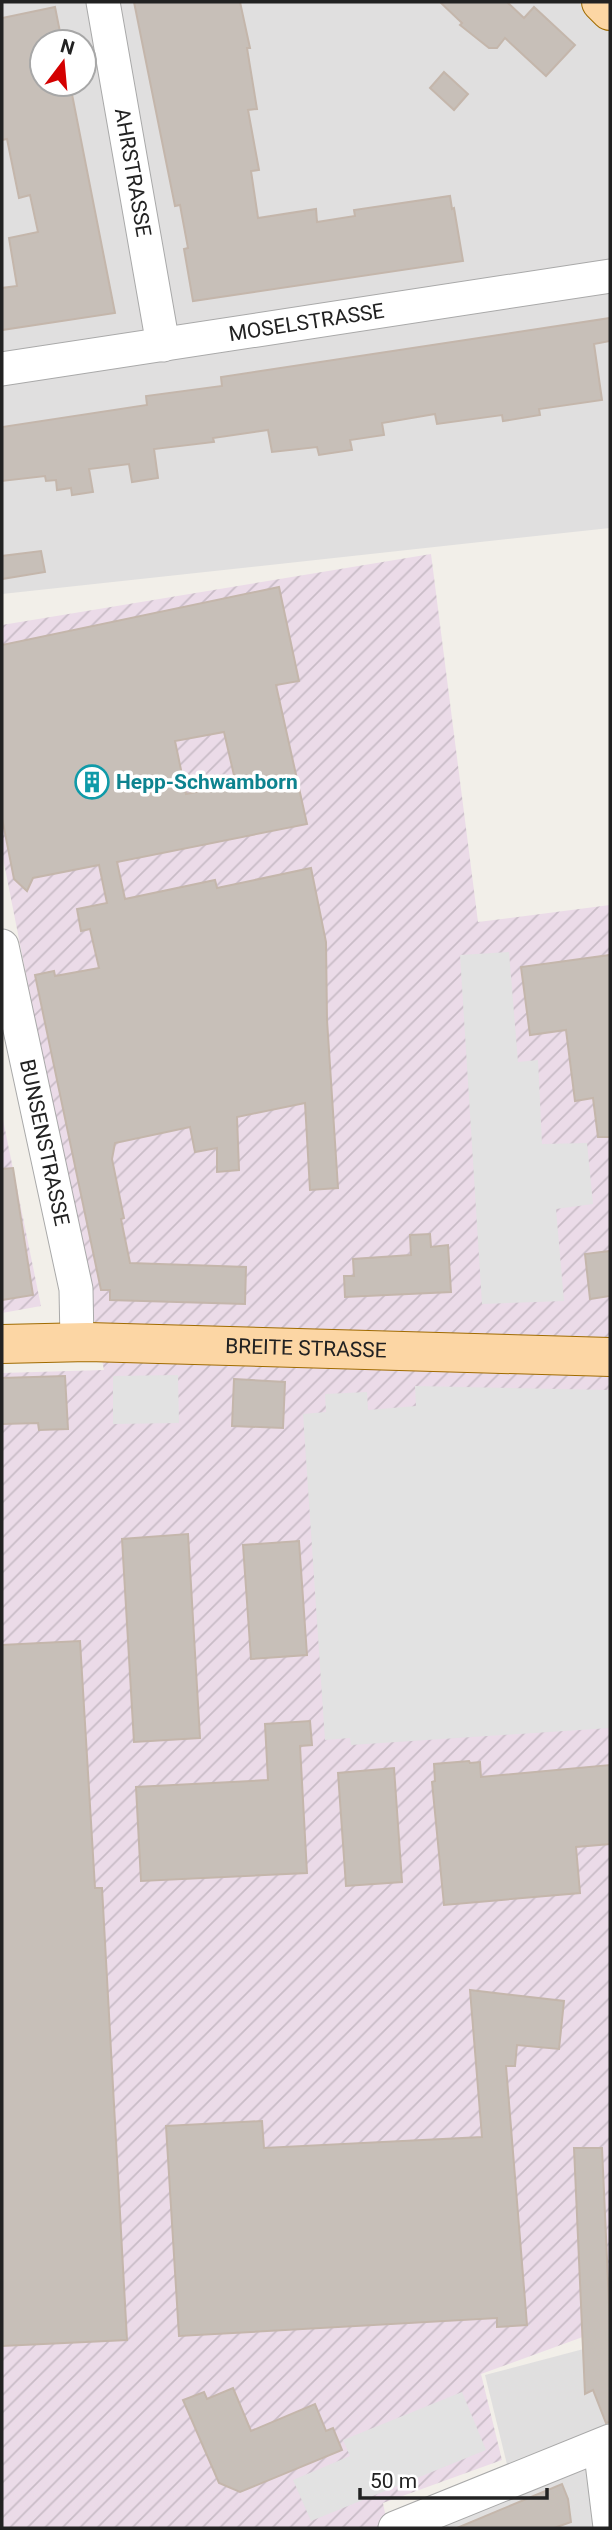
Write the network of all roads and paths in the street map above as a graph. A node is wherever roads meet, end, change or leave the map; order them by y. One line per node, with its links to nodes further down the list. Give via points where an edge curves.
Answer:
1 (103, 2): 5 (street, AHRSTRASSE)
2 (601, 2): 3 (main road)
3 (610, 11)
4 (610, 276): 5 (street, MOSELSTRASSE)
5 (163, 345): 6 (street, MOSELSTRASSE)
6 (2, 369)
7 (2, 946): 8 (street, BUNSENSTRASSE, via 76,1289)
8 (77, 1342): 9 (main road, BREITE STRASSE); 10 (main road, BREITE STRASSE)
9 (2, 1344)
10 (610, 1357)
11 (605, 2443): 12 (street); 13 (street)
12 (610, 2527)
13 (395, 2528)

